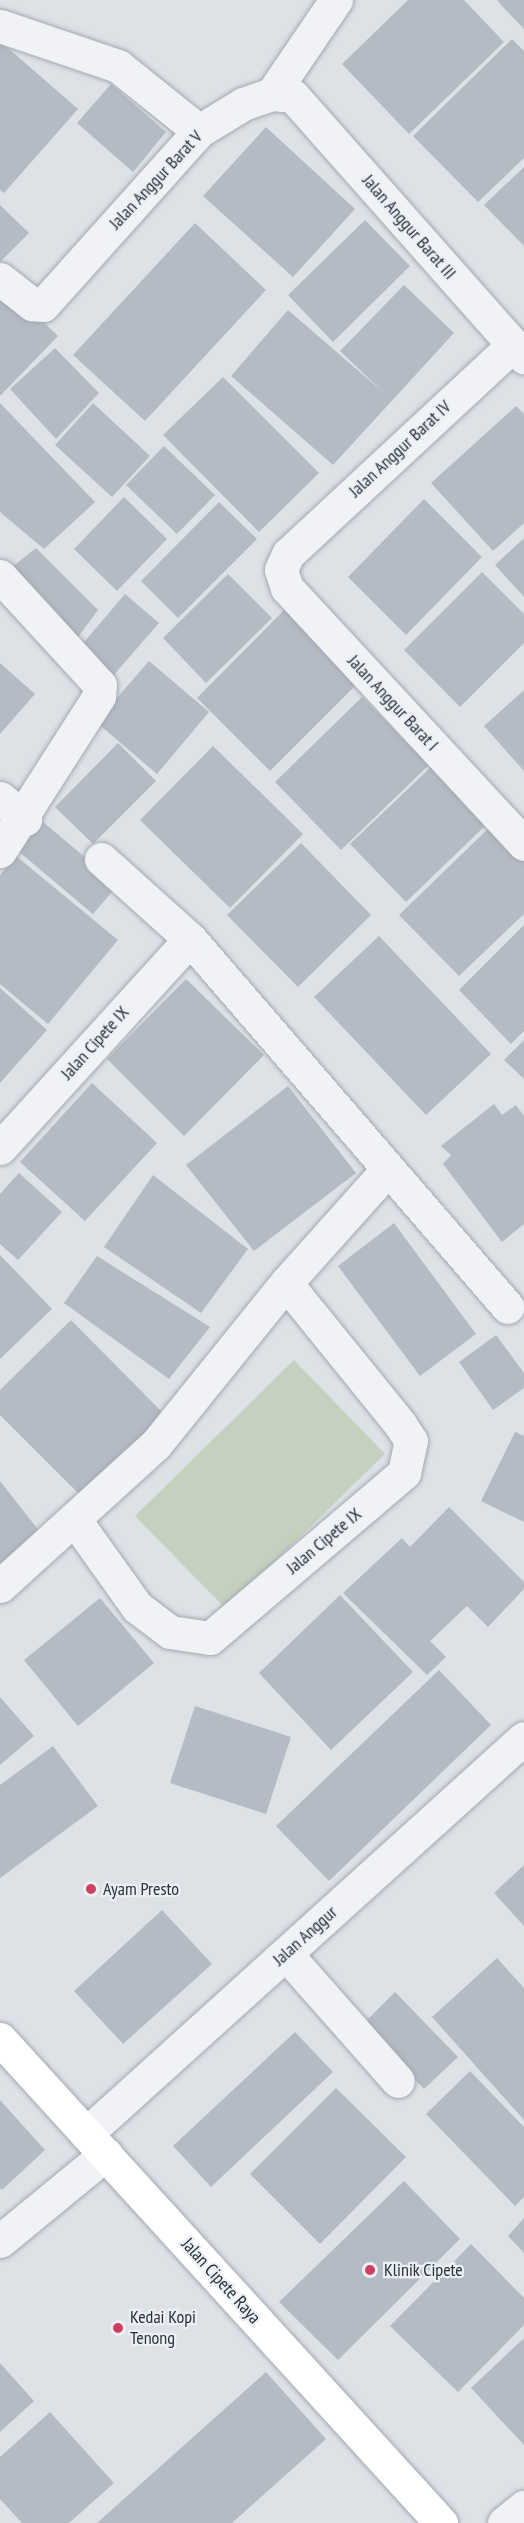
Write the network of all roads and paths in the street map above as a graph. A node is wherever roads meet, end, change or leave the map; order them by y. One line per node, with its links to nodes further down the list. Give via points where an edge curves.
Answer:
1 (336, 0): 3 (street)
2 (0, 26): 4 (street, via 118,66)
3 (283, 95): 4 (street, Jalan Anggur Barat V, via 243,104); 6 (street, Jalan Anggur Barat III)
4 (199, 131): 5 (street, Jalan Anggur Barat V, via 43,305 32,304)
5 (0, 279)
6 (518, 351): 7 (street, Jalan Anggur Barat IV)
7 (288, 554): 11 (street, Jalan Anggur Barat I, via 281,570 287,588)
8 (0, 576): 10 (street, via 100,686 99,696)
9 (0, 798): 10 (street)
10 (25, 819): 12 (street)
11 (524, 844)
12 (0, 852)
13 (101, 859): 14 (street)
14 (190, 939): 15 (street, Jalan Cipete IX); 16 (street)
15 (0, 1148)
16 (387, 1170): 17 (street); 18 (street)
17 (286, 1283): 19 (street, via 156,1444); 19 (street, Jalan Cipete IX, via 411,1441 404,1473 210,1638 170,1632 137,1607)
18 (508, 1307)
19 (75, 1521): 20 (street)
20 (0, 1586)
21 (524, 1738): 22 (street, Jalan Anggur)
22 (286, 1954): 24 (street); 25 (street, Jalan Anggur)
23 (0, 2039): 25 (main road, Jalan Cipete Raya)
24 (398, 2081)
25 (96, 2144): 26 (street, Jalan Anggur); 28 (main road, Jalan Cipete Raya)
26 (0, 2241)
27 (524, 2507): 29 (street)
28 (441, 2523)
29 (504, 2523)

